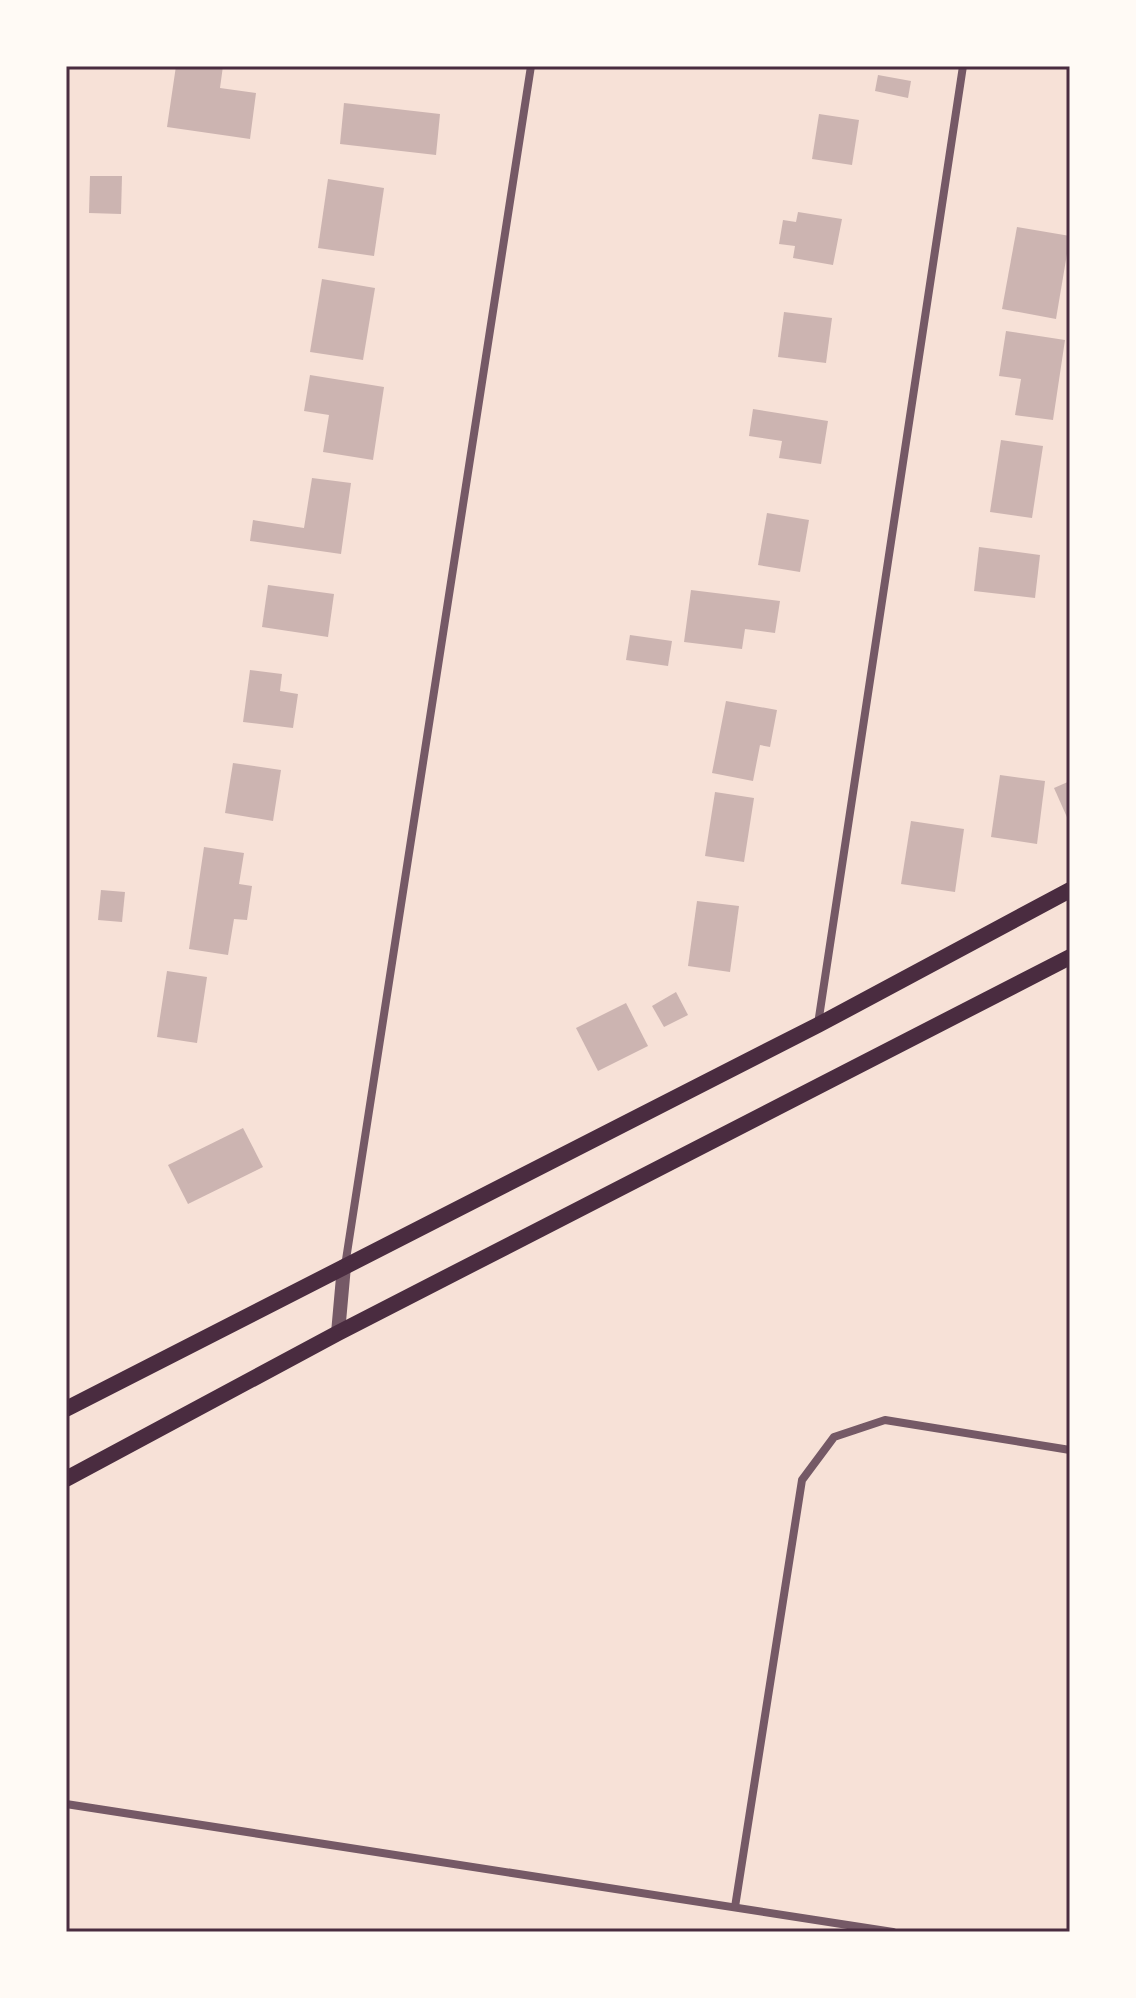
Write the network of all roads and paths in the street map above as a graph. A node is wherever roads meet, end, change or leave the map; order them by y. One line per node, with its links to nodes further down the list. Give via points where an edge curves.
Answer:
1 (531, 66): 6 (street)
2 (963, 66): 5 (street)
3 (1070, 890): 5 (main road)
4 (1070, 957): 7 (main road)
5 (818, 1025): 6 (main road)
6 (344, 1266): 7 (street); 8 (main road)
7 (338, 1333): 10 (main road)
8 (66, 1409)
9 (1070, 1450): 12 (street, via 885,1420 834,1437 802,1480)
10 (66, 1479)
11 (66, 1804): 12 (street)
12 (735, 1907): 13 (street)
13 (893, 1932)

